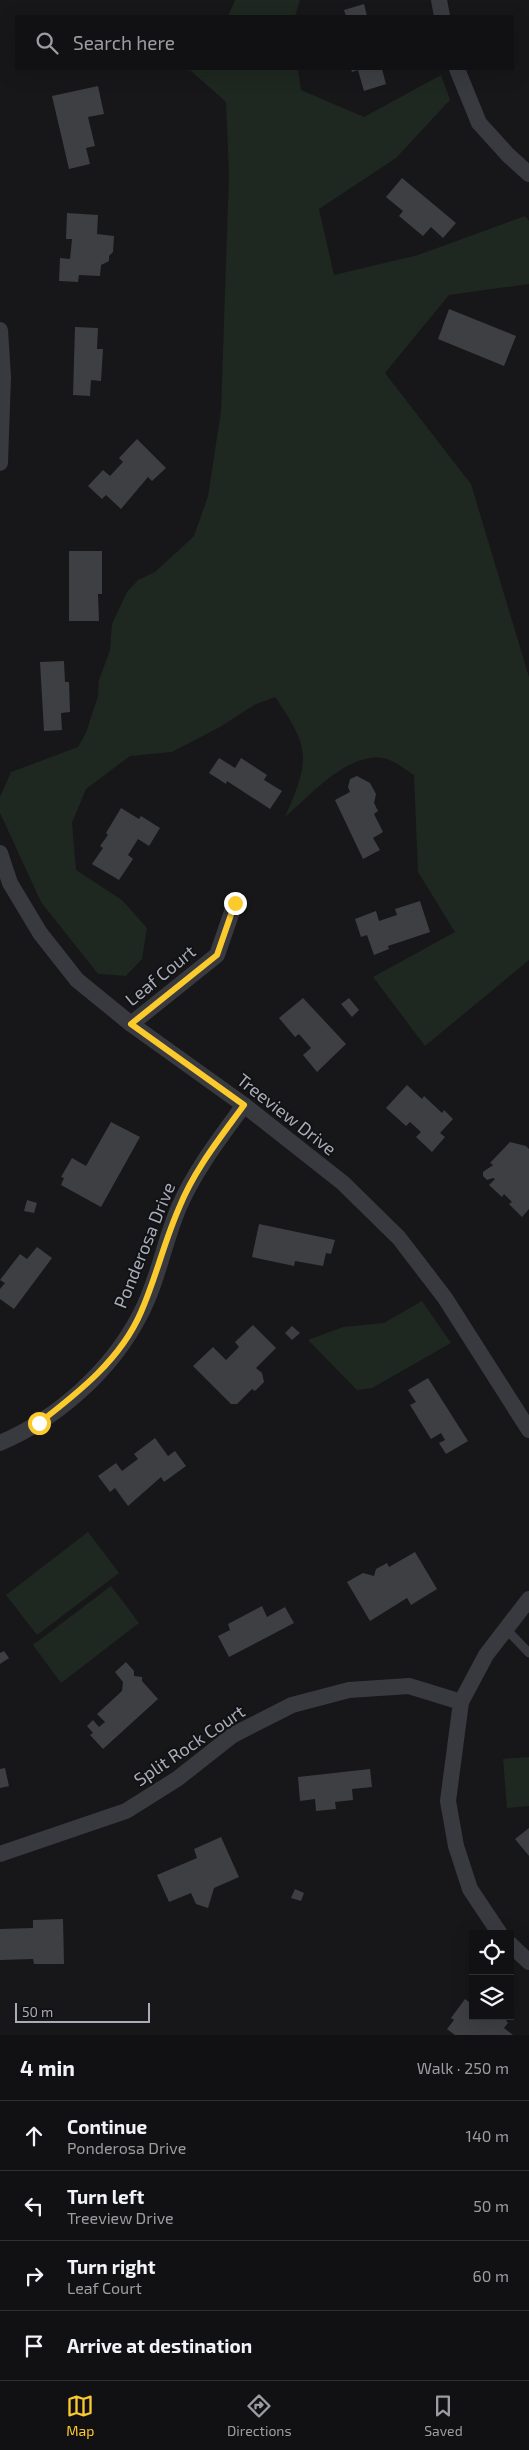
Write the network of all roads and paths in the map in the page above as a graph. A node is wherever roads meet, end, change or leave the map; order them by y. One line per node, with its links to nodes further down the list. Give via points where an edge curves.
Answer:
1 (439, 0): 2 (street)
2 (442, 15)
3 (457, 70): 4 (street, via 478,123)
4 (529, 174)
5 (0, 330): 6 (street, via 3,377)
6 (0, 463)
7 (0, 853): 9 (street, Treeview Drive, via 10,884 40,933 77,980)
8 (235, 903): 9 (street, Leaf Court, via 217,955)
9 (131, 1024): 10 (street, Treeview Drive)
10 (244, 1105): 11 (street, Treeview Drive, via 343,1182 399,1238 445,1298); 12 (street, Ponderosa Drive, via 194,1176 178,1208 160,1267 140,1314 116,1353 79,1392 39,1423)
11 (529, 1430)
12 (0, 1443)
13 (529, 1599): 14 (street)
14 (506, 1629): 15 (lane); 16 (street, via 486,1655)
15 (529, 1653)
16 (461, 1702): 17 (street, Split Rock Court, via 409,1686 349,1690 292,1705 233,1735 177,1779 126,1811); 18 (street, via 449,1810 470,1889)
17 (0, 1854)
18 (497, 1930)
19 (514, 1948): 20 (street)
20 (529, 1962)

